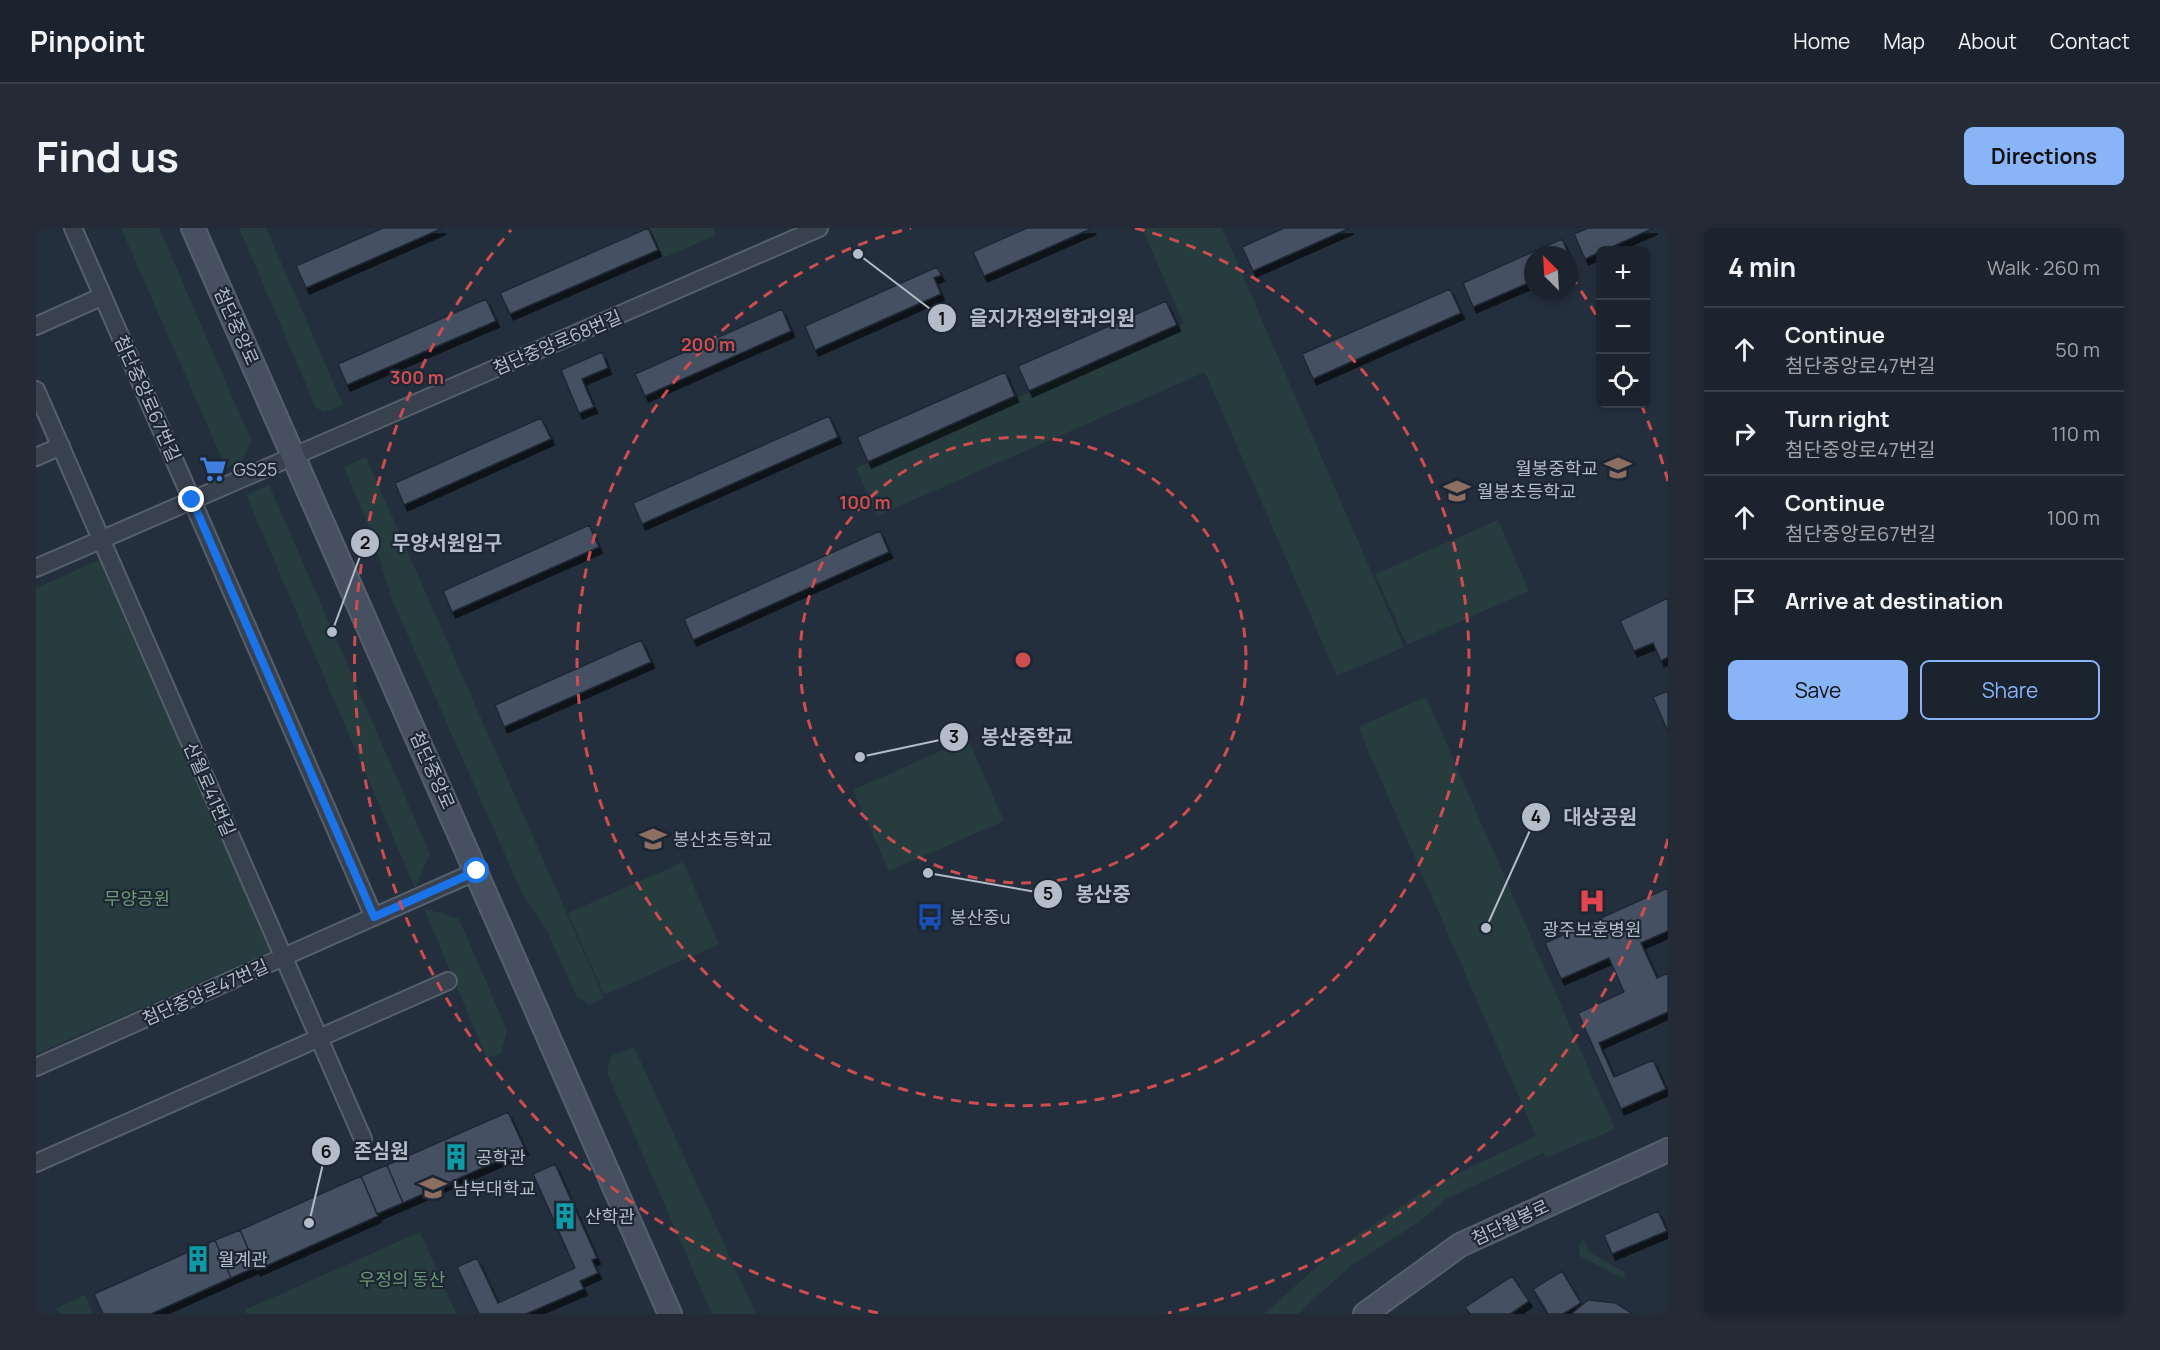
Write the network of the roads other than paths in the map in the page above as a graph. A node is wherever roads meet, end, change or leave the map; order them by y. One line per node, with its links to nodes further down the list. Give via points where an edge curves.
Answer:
1 (74, 228): 4 (street, 첨단중앙로67번길)
2 (193, 228): 8 (street, 첨단중앙로)
3 (819, 228): 8 (street, 첨단중앙로68번길)
4 (103, 296): 5 (street); 10 (street, 첨단중앙로67번길)
5 (36, 326)
6 (36, 390): 7 (street, 산월로41번길)
7 (61, 446): 9 (street); 11 (street, 산월로41번길)
8 (294, 456): 10 (street); 13 (street, 첨단중앙로)
9 (36, 457)
10 (192, 500): 11 (street); 14 (street, 첨단중앙로67번길)
11 (101, 540): 12 (street); 15 (street, 산월로41번길)
12 (36, 568)
13 (477, 871): 14 (street, 첨단중앙로47번길); 22 (street, 첨단중앙로)
14 (374, 917): 15 (street, 첨단중앙로47번길)
15 (284, 957): 17 (street, 산월로41번길); 18 (street, 첨단중앙로47번길)
16 (448, 981): 17 (street)
17 (319, 1038): 19 (street, 산월로41번길); 21 (street)
18 (36, 1066)
19 (363, 1139)
20 (1668, 1150): 23 (street, 첨단월봉로, via 1460,1245)
21 (36, 1163)
22 (669, 1314)
23 (1365, 1314)

